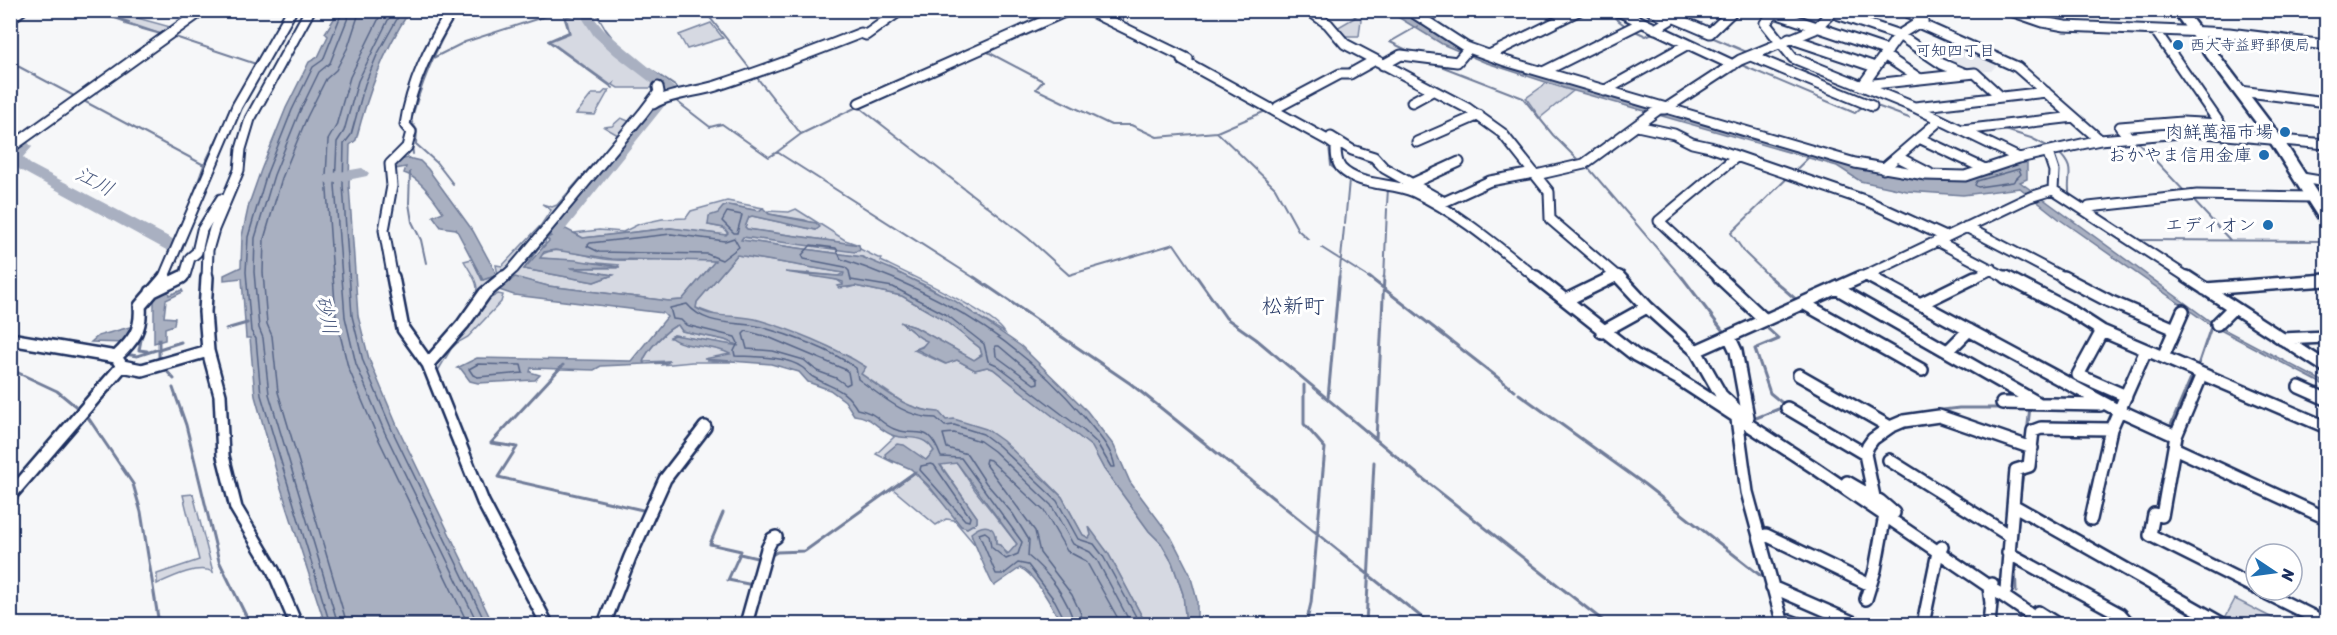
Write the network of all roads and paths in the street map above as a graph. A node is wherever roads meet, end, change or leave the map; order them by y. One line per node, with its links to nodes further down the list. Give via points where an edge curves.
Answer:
1 (22, 10): 21 (street)
2 (203, 10): 72 (street)
3 (292, 10): 98 (street, via 238,105 166,276)
4 (310, 10): 85 (street, via 256,106)
5 (452, 10): 121 (street, via 432,42 407,112 405,125 411,132 407,147 390,164 392,186 384,230 403,329)
6 (901, 10): 60 (street, via 866,35 861,33 754,74 679,97 666,97)
7 (1069, 10): 55 (street)
8 (1087, 10): 39 (street)
9 (1308, 10): 40 (street, via 1328,24 1345,44)
10 (1409, 10): 35 (street)
11 (1580, 10): 37 (street)
12 (1650, 10): 22 (street)
13 (1683, 10): 22 (street)
14 (1734, 10): 22 (street, via 1710,33)
15 (1902, 10): 24 (street, via 1923,20)
16 (2008, 10): 20 (street)
17 (2178, 10): 29 (main road)
18 (1831, 11): 25 (street); 30 (street)
19 (1620, 13): 23 (street)
20 (2023, 13): 27 (street, via 2064,26)
21 (10, 19)
22 (1672, 19): 26 (street)
23 (1641, 23): 26 (street); 43 (street)
24 (1918, 23): 30 (street); 51 (street, via 2017,67)
25 (1817, 27): 28 (street, via 1775,13 1766,23); 31 (street); 36 (street)
26 (1657, 30): 32 (street)
27 (2155, 30): 29 (street); 66 (street, via 2220,124 2182,122 2120,127)
28 (1772, 32): 31 (street); 33 (street)
29 (2195, 32): 34 (street, via 2288,38); 50 (main road)
30 (1899, 35): 36 (street); 44 (street, via 1942,64)
31 (1792, 39): 33 (street); 42 (street)
32 (1688, 44): 41 (street); 49 (street)
33 (1780, 44): 38 (street); 46 (street, via 1793,58)
34 (2326, 45)
35 (1467, 51): 37 (street); 40 (street, via 1457,62 1401,55)
36 (1886, 53): 42 (street); 45 (street)
37 (1489, 55): 43 (street)
38 (1751, 56): 41 (street); 56 (street)
39 (1182, 58): 57 (street); 99 (street, via 1329,141 1336,146 1340,167 1352,175 1412,191 1439,207)
40 (1379, 63): 48 (street); 57 (street, via 1340,74)
41 (1735, 64): 59 (street)
42 (1875, 68): 46 (street)
43 (1543, 72): 49 (street)
44 (1966, 74): 45 (street); 52 (street, via 1975,74)
45 (1920, 79): 46 (street)
46 (1862, 86): 58 (street)
47 (658, 87): 60 (street, via 659,92)
48 (1432, 91): 53 (street); 61 (street)
49 (1604, 91): 59 (street)
50 (2240, 91): 54 (street); 68 (main road)
51 (2046, 93): 52 (street); 62 (street)
52 (2001, 97): 58 (street)
53 (1412, 102)
54 (2326, 102)
55 (859, 104)
56 (1868, 104)
57 (1278, 107): 84 (street, via 1354,151 1380,161 1384,168)
58 (1914, 107): 63 (street)
59 (1659, 111): 64 (street); 78 (street)
60 (643, 113): 121 (street)
61 (1479, 115): 70 (street); 80 (street, via 1503,134)
62 (2074, 117): 65 (street); 69 (street)
63 (1941, 120): 65 (street); 67 (street)
64 (1637, 126): 74 (street, via 1674,134); 80 (street, via 1585,164)
65 (1962, 130): 76 (street)
66 (2129, 137): 68 (street, via 2193,132); 69 (street)
67 (1920, 138): 75 (street); 79 (street)
68 (2276, 138): 71 (street); 82 (main road)
69 (2100, 140): 73 (street)
70 (1417, 142)
71 (2326, 144)
72 (10, 148)
73 (2050, 155): 76 (street); 86 (street)
74 (1736, 157): 91 (street, via 1867,201); 105 (street, via 1659,221)
75 (1898, 157): 78 (street); 81 (street)
76 (2019, 158): 79 (street)
77 (1459, 162): 84 (street)
78 (1883, 169): 81 (street)
79 (1985, 169): 81 (street, via 1965,176)
80 (1535, 174): 87 (street, via 1490,182); 93 (street, via 1549,192 1550,219)
81 (1934, 176)
82 (2302, 178): 83 (street); 89 (main road)
83 (2326, 182)
84 (1411, 184): 87 (street)
85 (231, 190): 98 (street, via 224,194 202,230 197,252 190,258 185,275); 115 (street, via 208,250)
86 (2053, 190): 90 (street); 97 (street)
87 (1444, 202): 99 (street)
88 (2089, 207): 89 (street, via 2197,195)
89 (2322, 209)
90 (1966, 227): 91 (street); 107 (street, via 2109,301)
91 (1942, 239): 92 (street); 94 (street)
92 (1992, 269): 101 (street); 110 (street)
93 (1617, 275): 99 (street); 102 (street)
94 (1866, 275): 96 (street); 101 (street)
95 (2326, 280): 97 (street)
96 (1836, 288): 100 (street); 117 (street)
97 (2204, 290): 103 (street)
98 (150, 292): 119 (street, via 140,306 139,332)
99 (1568, 299): 108 (street)
100 (1803, 303): 105 (street); 123 (street)
101 (1920, 304): 109 (street)
102 (1647, 307): 108 (street); 116 (street)
103 (2233, 308): 106 (street); 113 (street)
104 (2183, 311): 107 (street)
105 (1765, 320): 111 (street)
106 (2217, 324)
107 (2175, 329): 120 (street)
108 (1605, 330): 134 (street)
109 (1969, 330): 117 (street); 131 (street)
110 (2102, 331): 118 (street); 127 (street, via 2078,375)
111 (1729, 336): 116 (street); 134 (street, via 1736,351)
112 (10, 339): 119 (street)
113 (2282, 339): 114 (street); 122 (street)
114 (2324, 340)
115 (208, 351): 119 (street, via 142,370); 164 (street, via 220,395 223,456 236,508 273,570)
116 (1696, 351): 134 (street, via 1720,395)
117 (1948, 351): 130 (street)
118 (2146, 351): 120 (street); 127 (street)
119 (120, 357): 143 (street, via 84,413)
120 (2163, 357): 124 (street)
121 (428, 364): 165 (street, via 483,502)
122 (2326, 367)
123 (1922, 370)
124 (2197, 372): 137 (street); 139 (street)
125 (1799, 375): 135 (street)
126 (2299, 387): 128 (street)
127 (2126, 396): 133 (street)
128 (2326, 399)
129 (2002, 403): 130 (street)
130 (2038, 403): 131 (street)
131 (2103, 405): 133 (street)
132 (1787, 408): 141 (street)
133 (2119, 411): 138 (street); 139 (street)
134 (1741, 416): 144 (street); 146 (street); 157 (street, via 1747,492)
135 (1887, 426): 140 (street, via 1939,416); 141 (street)
136 (705, 427): 166 (street, via 665,479)
137 (2326, 427)
138 (2111, 429): 140 (street, via 2041,428 2033,431); 148 (street)
139 (2175, 442): 147 (street); 154 (street, via 2162,516 2154,514 2150,535)
140 (2028, 446): 145 (street, via 2029,466 2016,470)
141 (1865, 454): 144 (street)
142 (1889, 460): 150 (street)
143 (10, 496)
144 (1874, 497): 146 (street)
145 (2017, 508): 150 (street); 162 (street)
146 (1887, 513): 152 (street); 156 (street)
147 (2326, 518)
148 (2091, 519)
149 (1766, 535): 156 (street)
150 (2010, 536): 153 (street)
151 (776, 537): 167 (street, via 764,558)
152 (1940, 549): 155 (street); 169 (street)
153 (2013, 556): 158 (street); 173 (street, via 2120,614)
154 (2244, 582)
155 (1991, 584): 158 (street); 170 (street); 171 (street)
156 (1870, 585): 159 (street)
157 (1775, 588): 161 (street); 168 (street)
158 (2006, 590): 172 (street)
159 (1866, 599)
160 (2284, 602): 163 (street)
161 (1790, 623)
162 (2221, 623)
163 (2326, 623)
164 (296, 624)
165 (547, 624)
166 (604, 624)
167 (746, 624)
168 (1857, 624)
169 (1923, 624)
170 (1989, 624)
171 (2044, 624)
172 (2057, 624)
173 (2129, 624)

